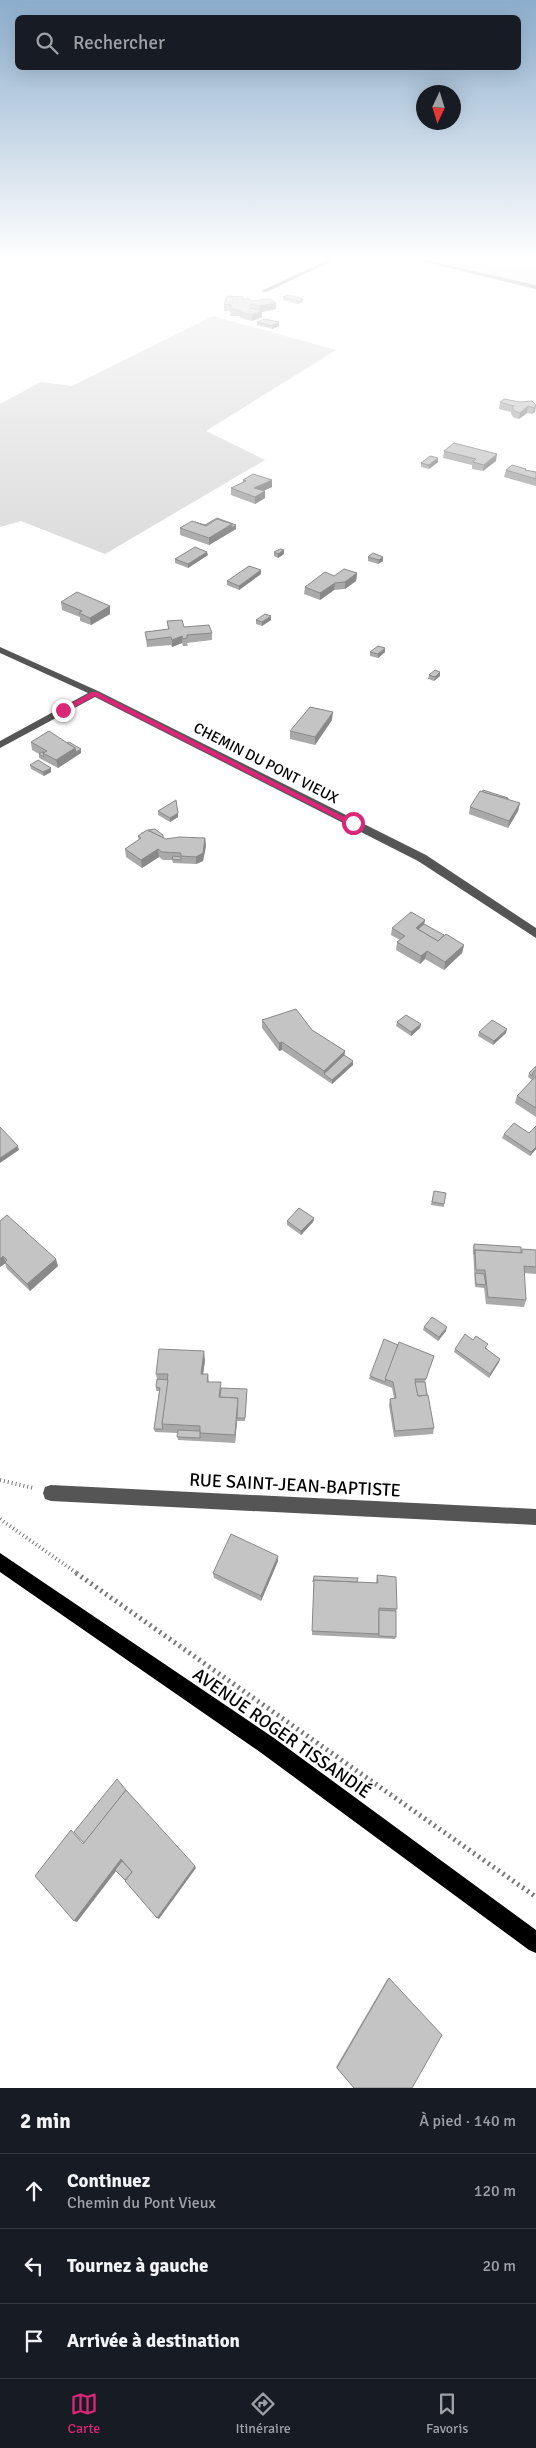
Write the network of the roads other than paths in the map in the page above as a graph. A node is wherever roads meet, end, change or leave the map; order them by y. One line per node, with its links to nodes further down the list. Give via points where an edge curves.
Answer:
1 (3, 654): 2 (street, CHEMIN DU PONT VIEUX)
2 (94, 693): 3 (street); 4 (street, CHEMIN DU PONT VIEUX, via 422,858)
3 (0, 745)
4 (536, 934)
5 (51, 1493): 6 (street, RUE SAINT-JEAN-BAPTISTE)
6 (536, 1517)
7 (0, 1562): 8 (main road, AVENUE ROGER TISSANDIÉ, via 267,1745)
8 (536, 1943)

